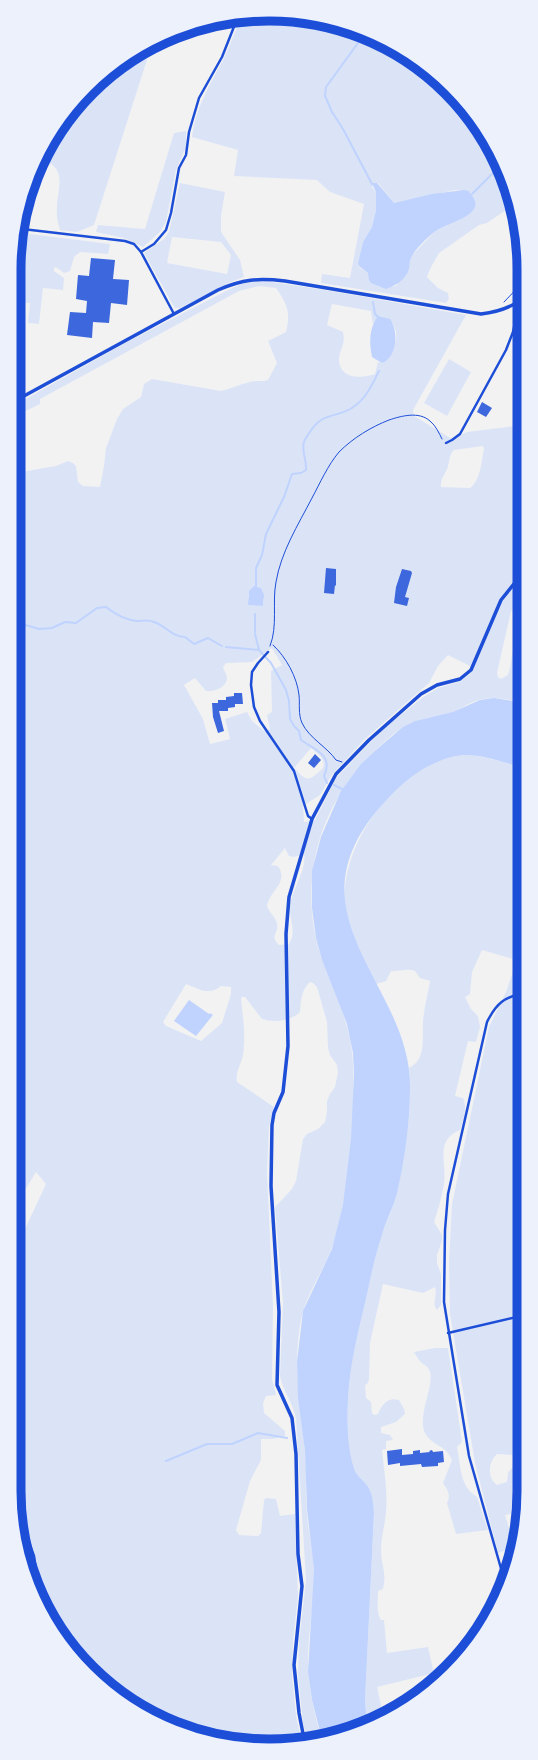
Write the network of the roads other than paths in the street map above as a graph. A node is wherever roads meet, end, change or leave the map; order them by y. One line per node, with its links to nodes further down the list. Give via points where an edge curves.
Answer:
1 (235, 23): 3 (street, via 199,98 166,230)
2 (24, 229): 3 (street, via 125,241)
3 (141, 252): 5 (street)
4 (516, 307): 5 (main road, via 471,313 258,279 230,285); 7 (street, via 510,342 498,367 460,434)
5 (174, 314): 6 (main road)
6 (21, 398)
7 (446, 443)
8 (517, 580): 10 (main road, via 501,600 471,670 460,679 436,685 394,716 345,764)
9 (268, 652): 10 (street, via 255,666 251,679 254,707 294,771)
10 (312, 819): 18 (main road, via 287,905 287,1059 283,1092 273,1118 271,1168 279,1312 277,1385 292,1418 296,1454 302,1586 295,1665)
11 (517, 994): 13 (street, via 499,1003 487,1022 448,1194 444,1288)
12 (517, 1317): 13 (street)
13 (448, 1333): 16 (street, via 469,1456)
14 (24, 1529): 15 (street)
15 (30, 1546): 17 (street)
16 (503, 1574)
17 (36, 1575)
18 (304, 1737)

